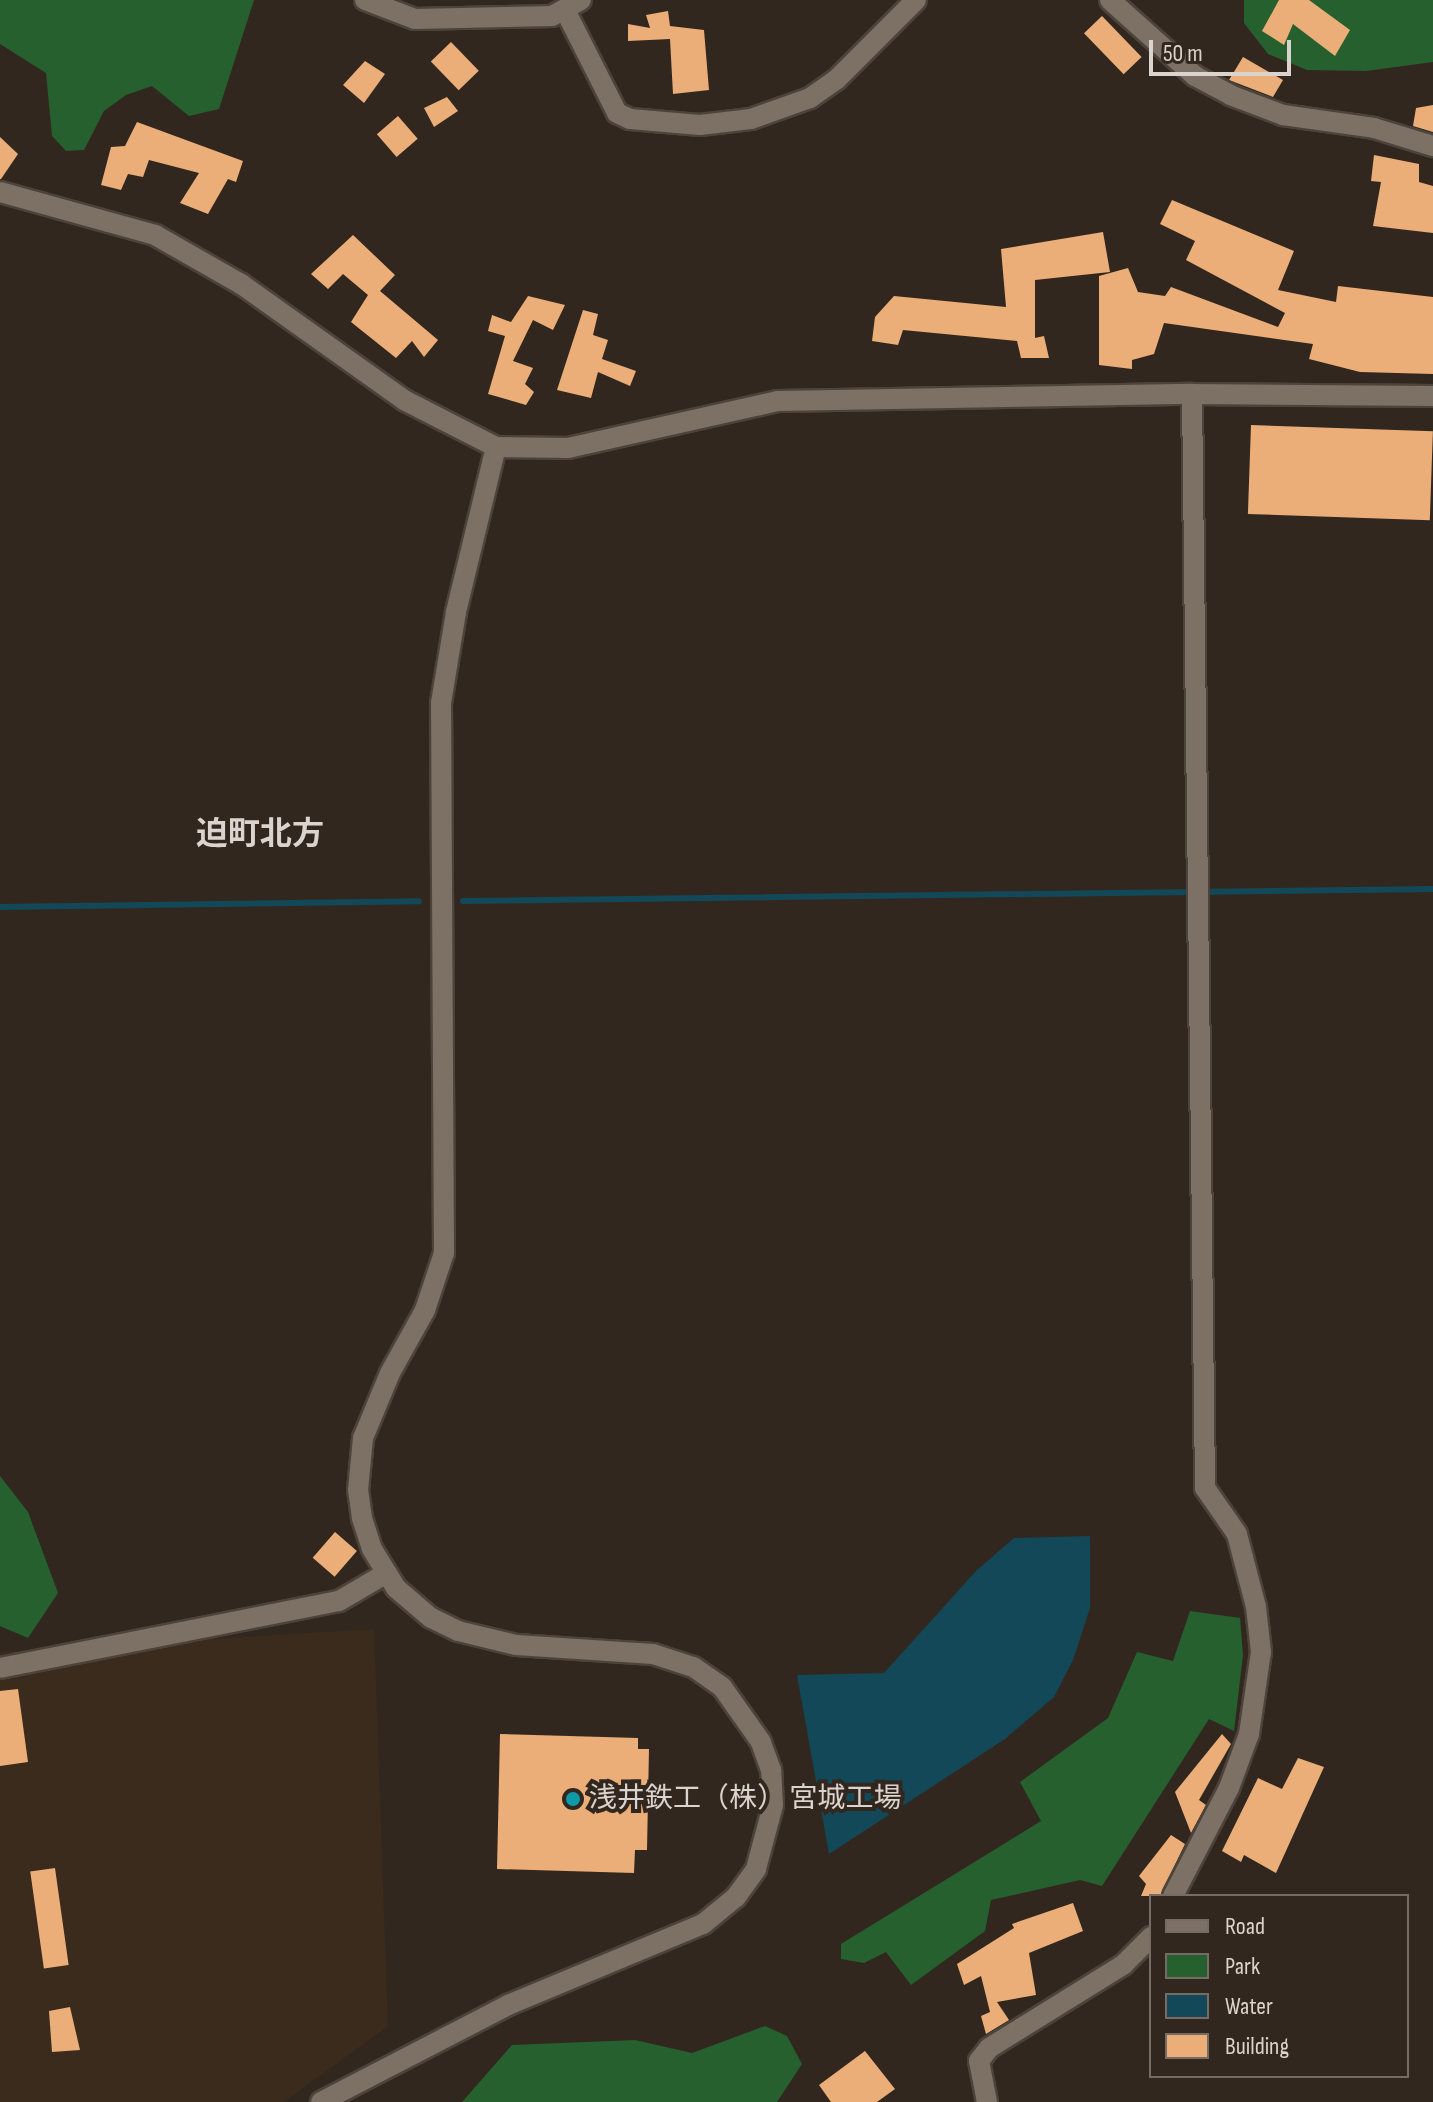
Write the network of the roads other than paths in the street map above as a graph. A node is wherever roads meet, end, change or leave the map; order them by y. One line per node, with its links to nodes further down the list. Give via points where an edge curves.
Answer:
1 (365, 0): 4 (street, via 415,19)
2 (916, 0): 4 (street, via 836,80 810,98 751,119 700,125 630,119 617,113)
3 (1110, 0): 5 (street, via 1195,76 1230,95 1283,115 1374,128)
4 (573, 6)
5 (1433, 146)
6 (0, 192): 9 (street, via 155,235 241,284 404,400)
7 (1192, 394): 8 (street); 9 (street, via 778,401 568,448); 12 (street, via 1205,1488 1237,1534 1256,1607 1261,1652 1249,1734 1229,1788)
8 (1433, 396)
9 (496, 447): 10 (street, via 456,612 441,703 444,1253 425,1310 371,1415 358,1465 362,1518)
10 (385, 1574): 11 (street, via 339,1601); 14 (street, via 431,1618 488,1640 653,1654 693,1667 722,1687 745,1715 771,1770 773,1805 756,1869 736,1897 703,1924 508,2005)
11 (0, 1668)
12 (1174, 1894)
13 (1149, 1939): 15 (street, via 1123,1965 989,2048 979,2061)
14 (321, 2102)
15 (987, 2102)

